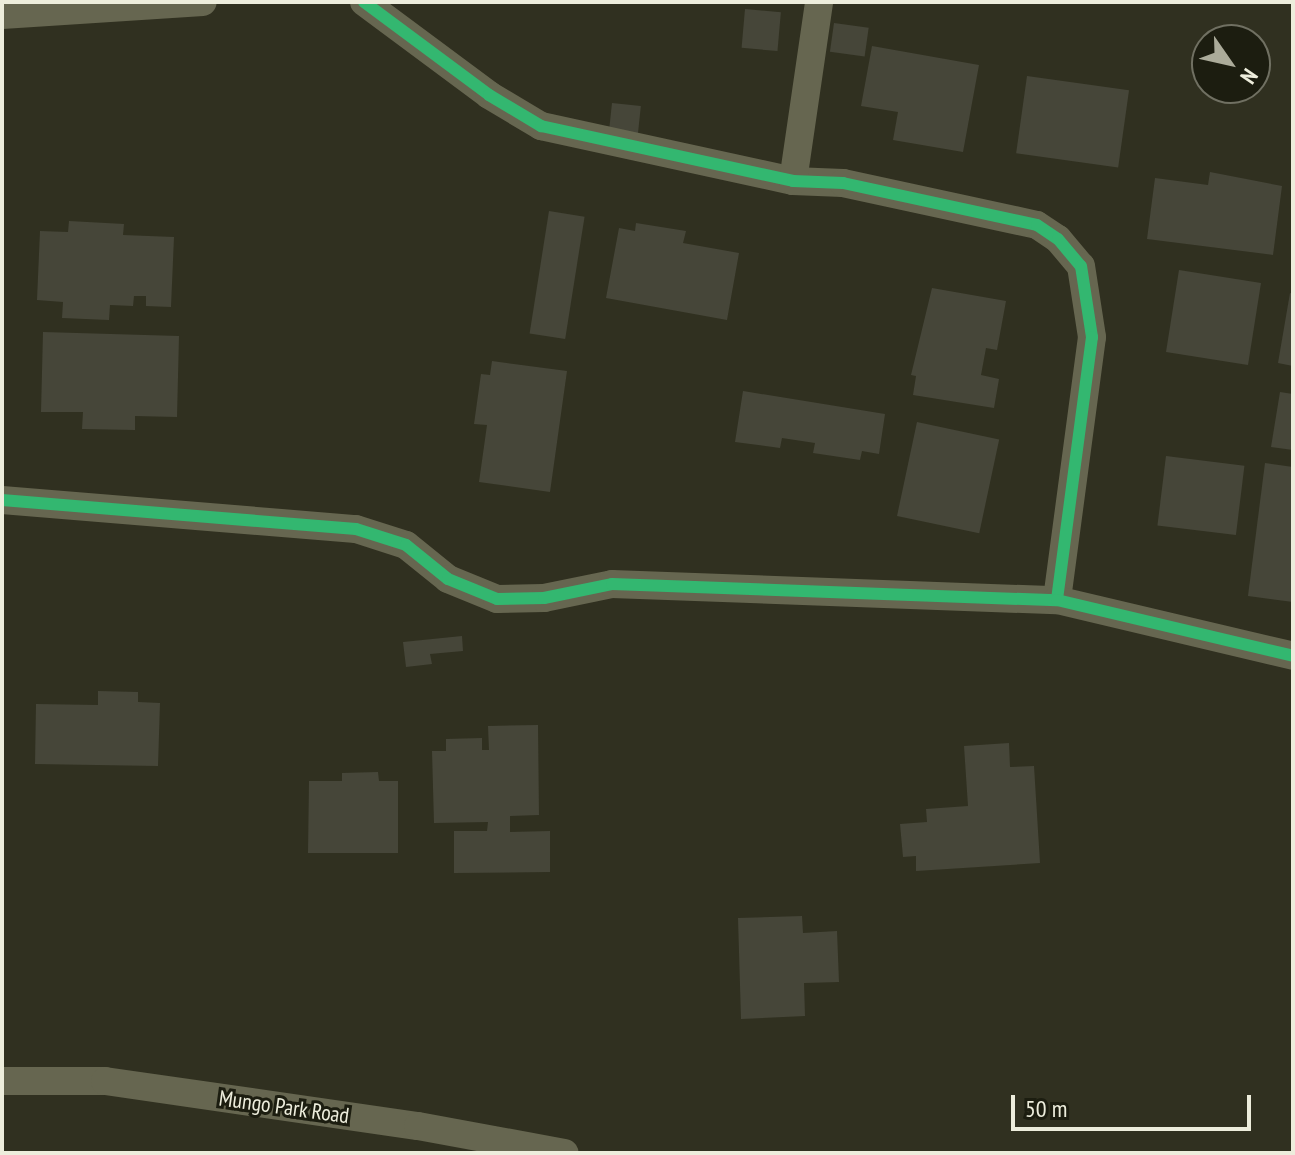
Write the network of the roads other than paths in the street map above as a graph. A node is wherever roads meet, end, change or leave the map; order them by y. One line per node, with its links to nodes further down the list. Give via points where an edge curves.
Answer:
1 (203, 2): 4 (street)
2 (364, 2): 5 (street, via 489,95 541,126)
3 (819, 2): 5 (street)
4 (2, 15)
5 (793, 181): 7 (street, via 843,183 1037,225 1071,250 1081,266 1092,337)
6 (2, 500): 7 (street, via 174,511 383,535 406,545 448,579 497,599 544,598 612,584)
7 (1057, 600): 8 (street)
8 (1293, 656)
9 (2, 1081): 10 (street, Mungo Park Road, via 105,1081)
10 (565, 1153)

